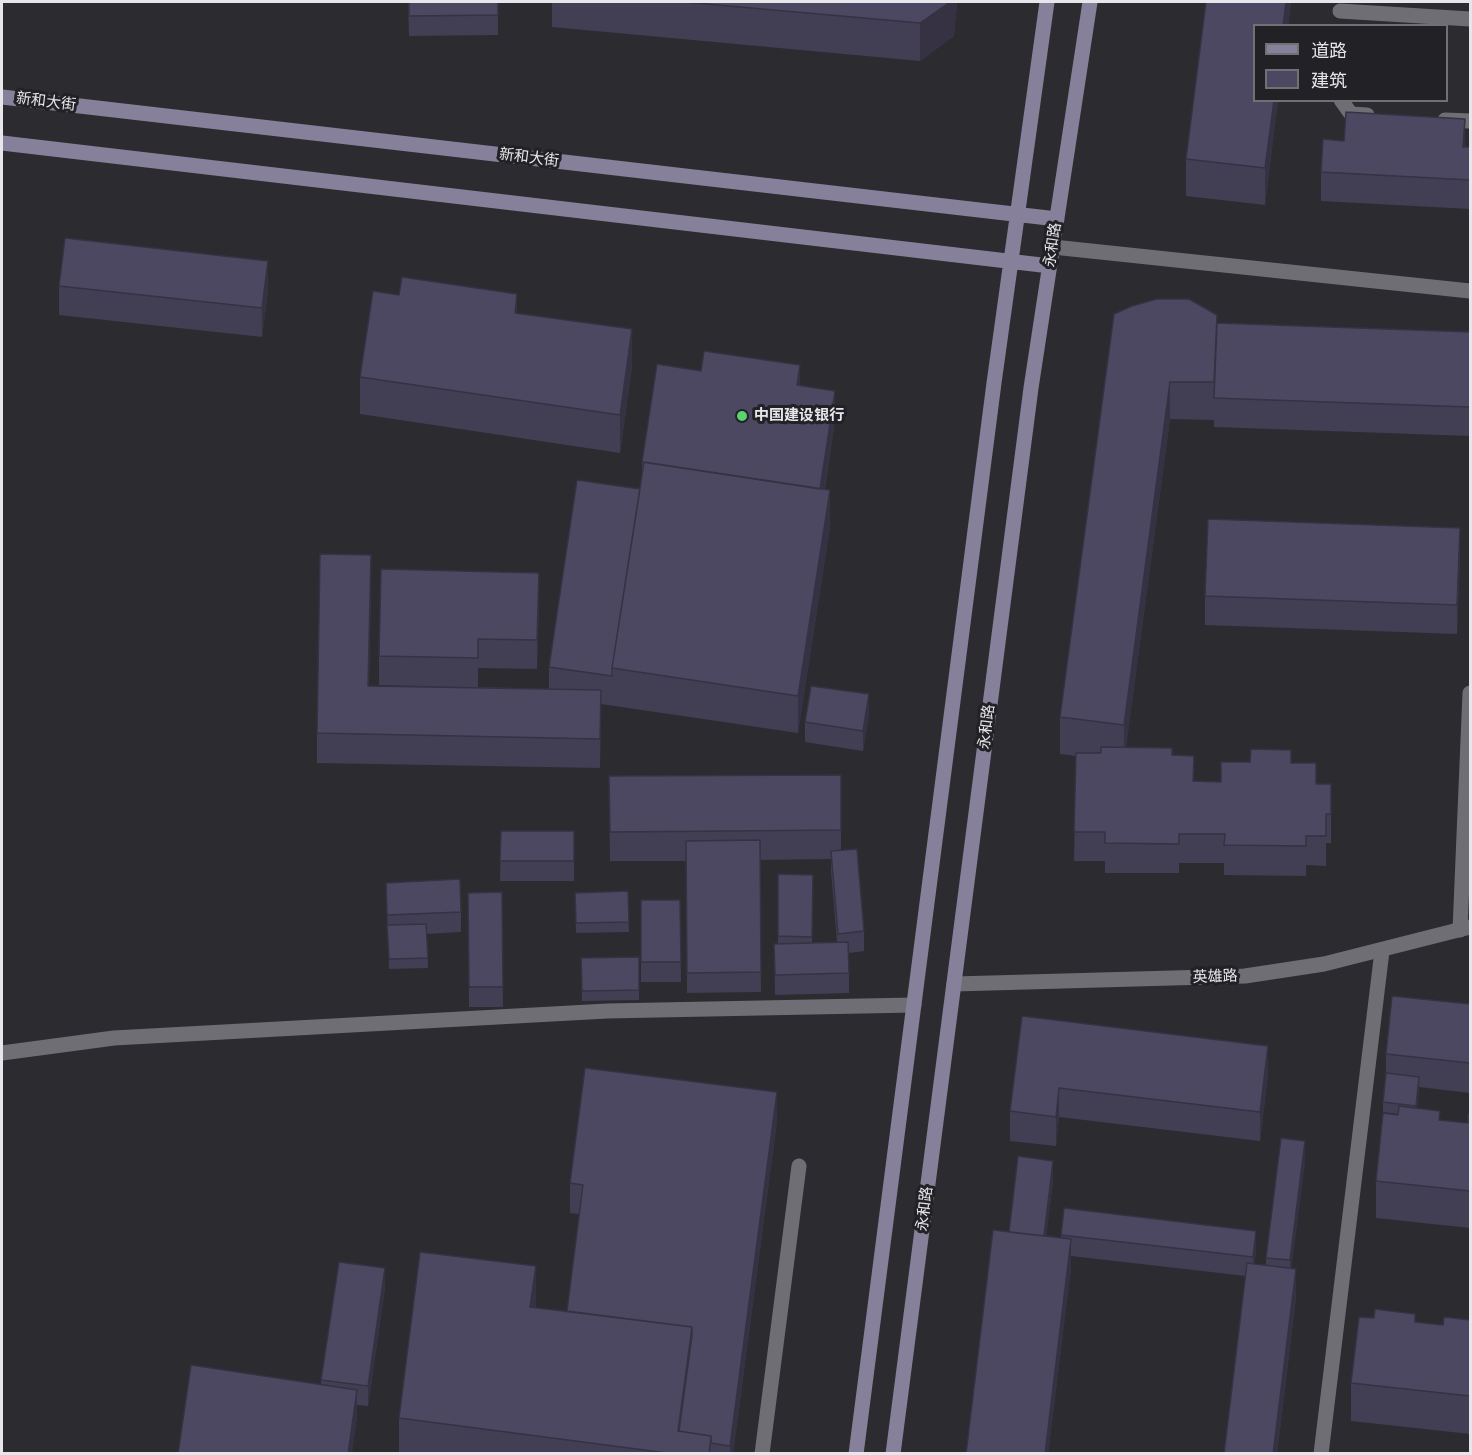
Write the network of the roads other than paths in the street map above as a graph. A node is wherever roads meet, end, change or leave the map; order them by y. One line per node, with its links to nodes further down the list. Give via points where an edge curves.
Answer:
1 (1047, 2): 11 (main road)
2 (1090, 2): 12 (main road, 永和路)
3 (1340, 13): 4 (street)
4 (1470, 18)
5 (2, 97): 11 (main road, 新和大街)
6 (1342, 102): 7 (street, via 1351,114)
7 (1387, 116)
8 (1435, 119): 9 (street)
9 (1470, 121)
10 (2, 143): 14 (main road)
11 (1018, 215): 12 (main road, 新和大街); 14 (main road)
12 (1057, 219): 13 (main road, 永和路)
13 (1053, 247): 15 (main road, 永和路); 16 (street)
14 (1011, 261): 15 (main road); 21 (main road)
15 (1050, 266): 20 (main road, 永和路)
16 (1470, 291)
17 (1470, 693): 18 (street)
18 (1465, 929): 19 (street, 英雄路)
19 (1382, 951): 20 (street, 英雄路, via 1245,976); 27 (street)
20 (954, 984): 26 (main road, 永和路)
21 (914, 1005): 22 (street, via 595,1012 114,1038); 25 (main road)
22 (2, 1053)
23 (800, 1166): 24 (street)
24 (762, 1454)
25 (856, 1454)
26 (893, 1454)
27 (1322, 1454)

